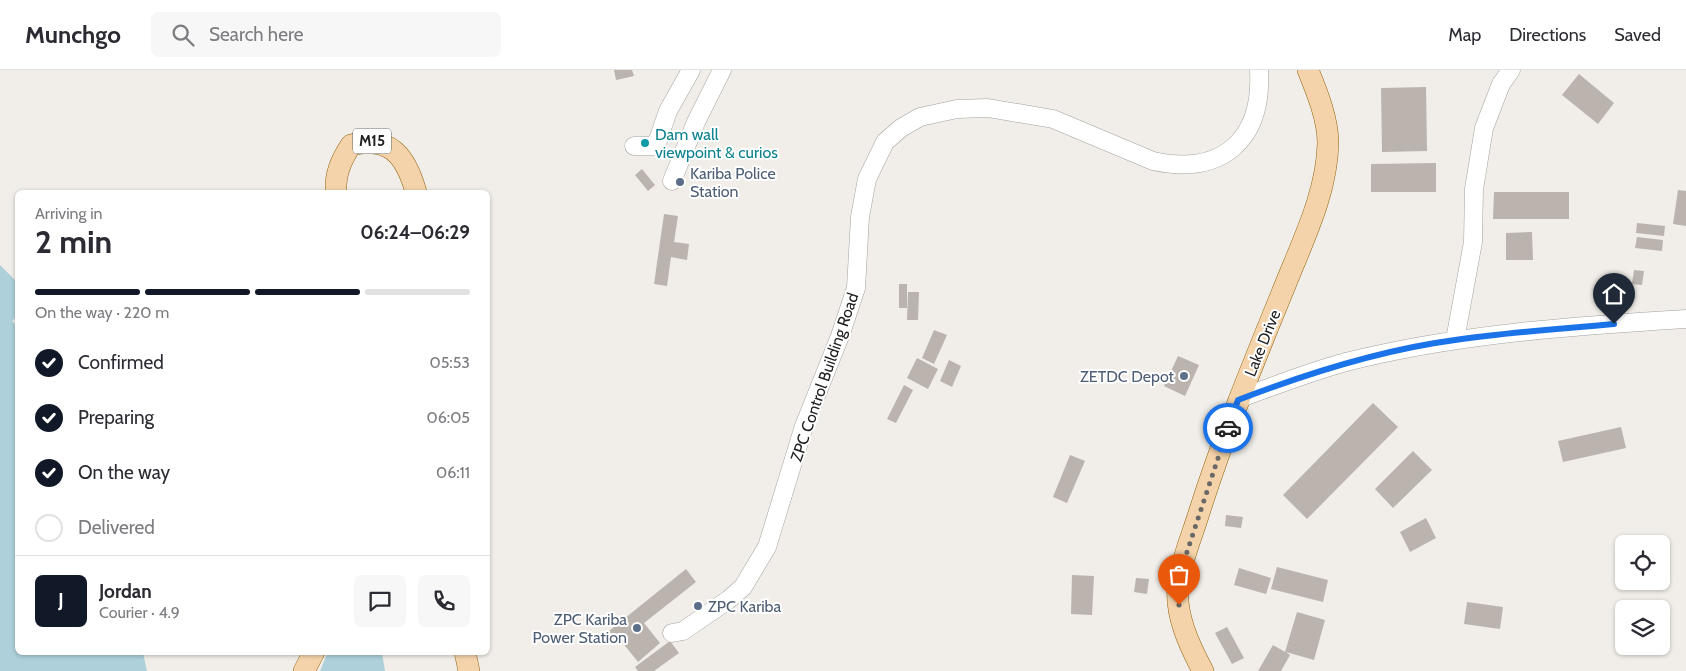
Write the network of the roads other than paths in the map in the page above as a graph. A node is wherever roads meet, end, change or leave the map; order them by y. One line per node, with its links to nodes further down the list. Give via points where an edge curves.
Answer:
1 (691, 70): 6 (street, via 668,111 658,140 653,146)
2 (722, 70): 7 (street)
3 (1259, 70): 13 (street, ZPC Control Building Road, via 1258,97 1239,145 1224,156 1199,163 1170,165 1153,161 1054,118 988,108 957,109 920,117 885,142 867,179 860,217 856,288 804,426 767,547 743,586 728,600 683,631)
4 (1308, 70): 12 (main road, Lake Drive, via 1318,96 1328,141 1323,180 1312,219)
5 (1511, 70): 11 (street, via 1501,84 1484,128 1474,189 1473,242)
6 (634, 146)
7 (672, 181)
8 (336, 190): 9 (main road, M15, via 342,158 352,145 369,140 382,143 395,152 411,174)
9 (415, 190)
10 (1686, 319): 11 (street)
11 (1455, 340): 12 (street, via 1345,362)
12 (1238, 400): 18 (main road, Lake Drive, via 1209,480 1178,586 1182,623 1190,648)
13 (672, 633)
14 (312, 655): 16 (main road)
15 (466, 655): 17 (main road)
16 (304, 671)
17 (469, 671)
18 (1203, 671)

